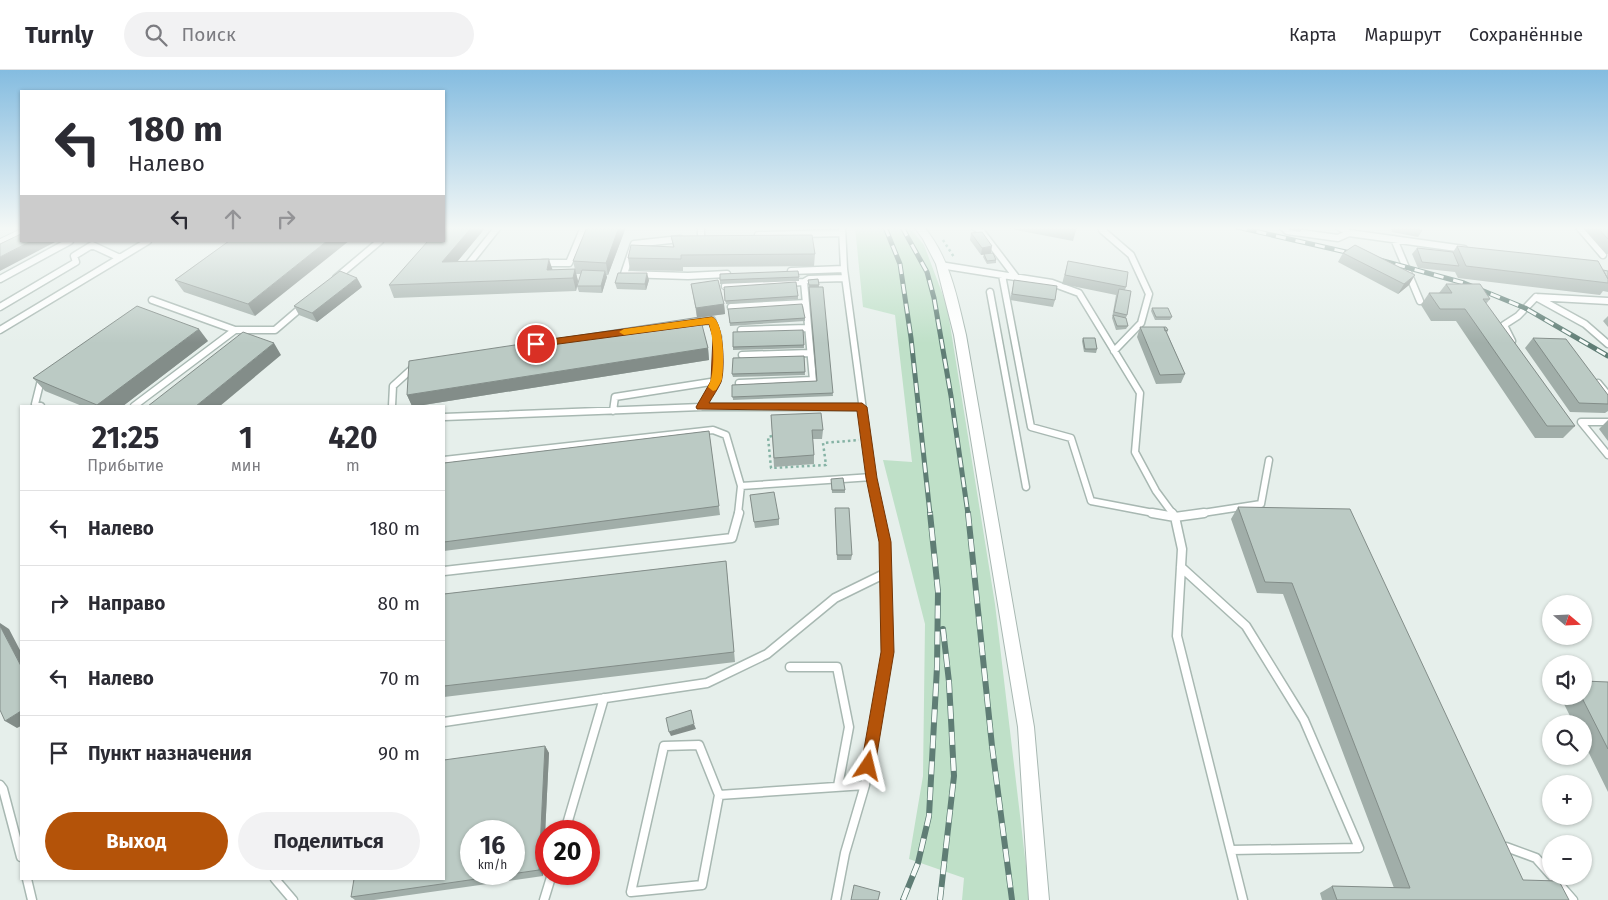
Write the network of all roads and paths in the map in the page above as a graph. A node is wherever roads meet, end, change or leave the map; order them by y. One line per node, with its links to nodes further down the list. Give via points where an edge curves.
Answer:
1 (940, 265): 90 (street, via 947,280 960,335 1026,727)
2 (23, 266): 18 (lane)
3 (70, 266): 30 (lane)
4 (107, 266): 34 (lane)
5 (351, 266): 21 (lane)
6 (627, 266): 15 (lane, via 624,274)
7 (844, 266): 13 (lane)
8 (945, 266): 12 (lane)
9 (1008, 266): 17 (lane)
10 (1136, 266): 39 (lane, via 1149,294 1141,323)
11 (1405, 266): 26 (lane)
12 (960, 268): 16 (lane)
13 (844, 269): 14 (lane); 19 (lane)
14 (782, 272)
15 (735, 274)
16 (1002, 275): 17 (lane); 57 (lane)
17 (1016, 277): 39 (lane, via 1052,283 1079,293)
18 (0, 278)
19 (845, 278): 20 (lane, via 809,279); 52 (lane)
20 (804, 282): 22 (lane); 28 (lane)
21 (328, 286)
22 (725, 286)
23 (990, 292): 55 (lane)
24 (1536, 297): 27 (lane); 37 (lane, via 1585,324); 38 (lane, via 1517,320 1504,326)
25 (152, 300): 35 (lane)
26 (1420, 301)
27 (1608, 301)
28 (806, 303): 31 (lane); 33 (lane)
29 (305, 305): 35 (lane, via 276,330)
30 (0, 307)
31 (731, 307)
32 (683, 324): 45 (lane, via 712,320 718,337)
33 (808, 328): 36 (lane); 40 (lane)
34 (0, 330)
35 (235, 330): 49 (lane)
36 (741, 330)
37 (1608, 344)
38 (1514, 346)
39 (1114, 351): 66 (lane, via 1140,393 1135,452)
40 (810, 353): 41 (lane); 46 (lane, via 813,380)
41 (742, 355)
42 (421, 364): 50 (lane, via 412,367 393,386)
43 (1591, 375): 47 (lane)
44 (40, 380): 48 (lane, via 35,404)
45 (717, 381): 51 (lane); 53 (lane, via 615,397)
46 (739, 383)
47 (1608, 395)
48 (38, 405)
49 (135, 405)
50 (392, 405)
51 (701, 407): 52 (lane); 53 (lane)
52 (862, 407): 63 (lane)
53 (612, 412): 54 (lane)
54 (445, 417)
55 (1014, 422): 57 (lane); 65 (lane)
56 (1608, 422): 60 (lane, via 1582,422)
57 (1031, 427): 66 (lane, via 1071,438 1091,501)
58 (772, 436): 59 (path, via 768,436 771,468 826,465 823,443)
59 (839, 442)
60 (1608, 456)
61 (445, 460): 64 (lane, via 712,430 726,435)
62 (1269, 460): 66 (lane, via 1261,504)
63 (872, 478): 64 (lane); 69 (lane, via 885,542)
64 (741, 486): 68 (lane, via 738,519 732,538)
65 (1026, 487)
66 (1174, 517): 67 (lane, via 1182,548)
67 (1181, 567): 79 (lane, via 1177,636); 79 (lane, via 1246,626 1304,720 1359,848)
68 (445, 571)
69 (886, 573): 71 (lane, via 835,598 767,654 707,683); 74 (lane, via 887,652)
70 (790, 667): 75 (lane, via 837,667 849,727)
71 (604, 698): 72 (lane); 77 (lane)
72 (445, 722)
73 (0, 785): 80 (lane)
74 (865, 785): 75 (lane); 89 (lane, via 845,853)
75 (838, 786): 76 (lane)
76 (719, 795): 76 (lane, via 699,745 664,746 631,892 702,884)
77 (568, 820)
78 (1506, 847): 81 (lane, via 1536,858)
79 (1231, 850): 91 (lane)
80 (20, 854)
81 (1542, 865)
82 (27, 880): 86 (lane)
83 (276, 880): 87 (lane)
84 (549, 885): 88 (lane)
85 (1560, 885): 92 (lane)
86 (32, 900)
87 (293, 900)
88 (544, 900)
89 (836, 900)
90 (1039, 900)
91 (1243, 900)
92 (1573, 900)

